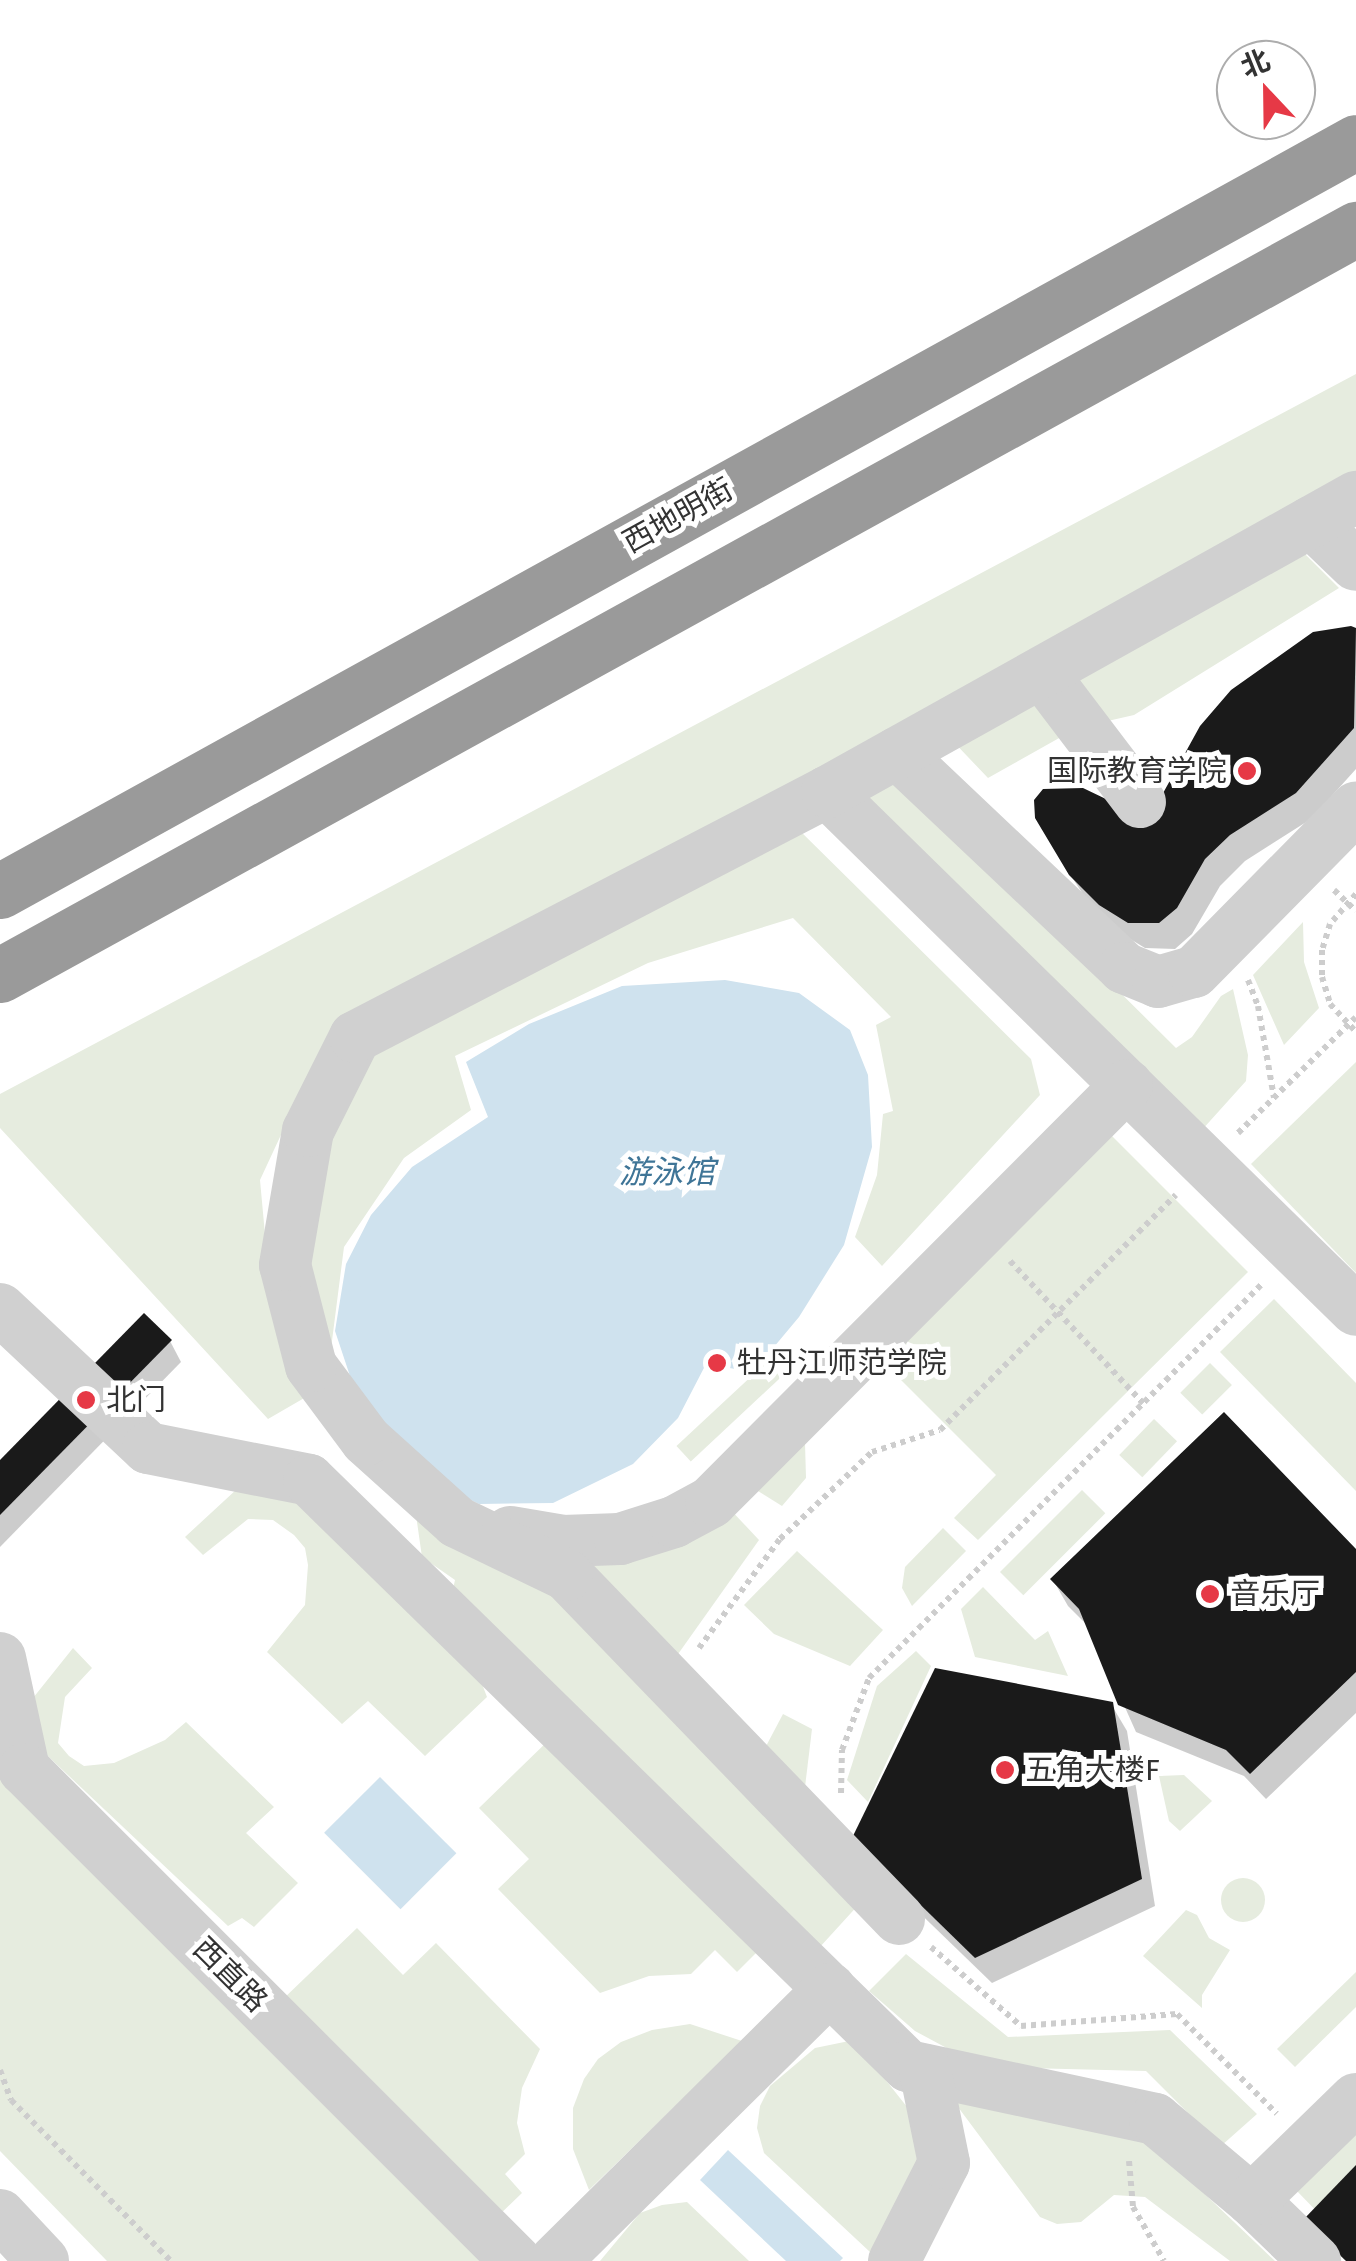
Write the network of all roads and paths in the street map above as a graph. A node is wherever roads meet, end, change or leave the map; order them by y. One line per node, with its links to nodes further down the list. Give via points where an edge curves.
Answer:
1 (1356, 142): 11 (highway, 西地明街)
2 (1356, 228): 14 (highway)
3 (1356, 497): 4 (street)
4 (1311, 522): 5 (street); 6 (street)
5 (1356, 565)
6 (1042, 673): 7 (street); 9 (street)
7 (897, 753): 8 (street); 13 (street, via 1124,968 1158,982 1194,972)
8 (827, 792): 18 (street); 28 (street, via 355,1037 308,1132 284,1265 311,1366 366,1440)
9 (1140, 802)
10 (1356, 808): 13 (street)
11 (0, 890)
12 (1356, 894): 16 (path, via 1330,924 1322,950 1326,990)
13 (1231, 937): 19 (path, via 1258,1006)
14 (0, 975)
15 (1356, 1017): 16 (path)
16 (1347, 1026): 17 (path); 19 (path)
17 (1356, 1032)
18 (1127, 1085): 21 (street); 22 (street)
19 (1274, 1098): 20 (path)
20 (1260, 1112)
21 (1207, 1164): 23 (street); 26 (path)
22 (982, 1231): 26 (path); 28 (street, via 712,1502 620,1539 562,1541)
23 (1295, 1250): 25 (street); 27 (path)
24 (0, 1309): 33 (street, via 148,1448 309,1480)
25 (1356, 1310)
26 (1058, 1312): 27 (path); 30 (path, via 940,1430 872,1452 780,1539)
27 (1143, 1403): 31 (path, via 869,1678 842,1750)
28 (457, 1522): 30 (street, via 567,1575)
29 (0, 1658): 43 (street, 西直路, via 24,1769)
30 (671, 1685): 31 (street)
31 (840, 1860): 32 (street)
32 (899, 1919): 38 (path, via 1021,2026 1177,2014)
33 (830, 1989): 35 (street, via 908,2066); 44 (street)
34 (0, 2070): 42 (path, via 10,2100)
35 (925, 2070): 37 (street); 45 (street, via 944,2163)
36 (1356, 2100): 38 (street)
37 (1125, 2112): 39 (street, via 1155,2119); 46 (path, via 1132,2207)
38 (1309, 2146): 39 (street)
39 (1252, 2200): 47 (street)
40 (0, 2216): 41 (street)
41 (43, 2261)
42 (171, 2261)
43 (516, 2261)
44 (555, 2261)
45 (894, 2261)
46 (1164, 2261)
47 (1315, 2261)

